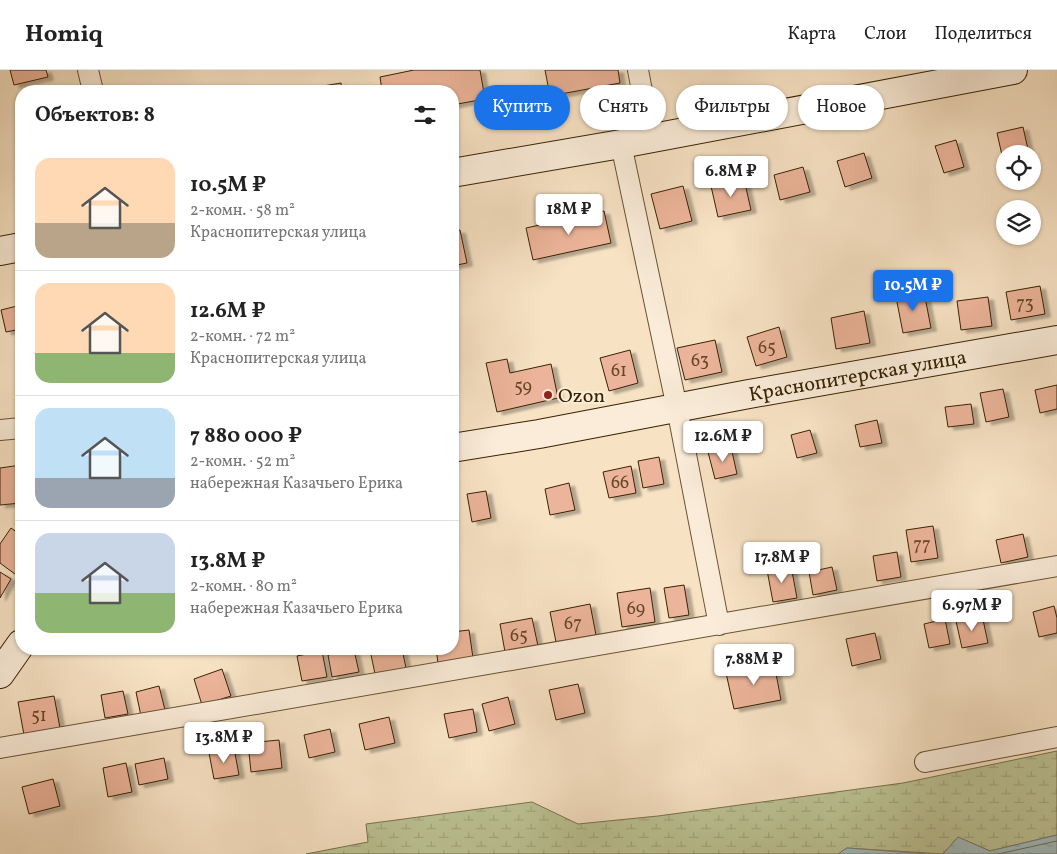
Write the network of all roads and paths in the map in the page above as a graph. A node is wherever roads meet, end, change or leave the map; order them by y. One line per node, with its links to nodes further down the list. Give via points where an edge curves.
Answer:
1 (88, 70): 4 (street)
2 (638, 70): 5 (street)
3 (1013, 70): 5 (main road)
4 (92, 85)
5 (652, 138): 6 (main road)
6 (620, 144): 7 (main road); 11 (street)
7 (459, 172)
8 (15, 248): 9 (main road)
9 (0, 251)
10 (1057, 340): 11 (main road, Краснопитерская улица)
11 (677, 408): 14 (main road, Краснопитерская улица); 16 (street)
12 (15, 429): 13 (street)
13 (0, 430)
14 (459, 447)
15 (1057, 566): 16 (street)
16 (719, 625): 20 (street)
17 (15, 653): 18 (main road)
18 (0, 674)
19 (1057, 737): 21 (street)
20 (0, 748)
21 (925, 762)

